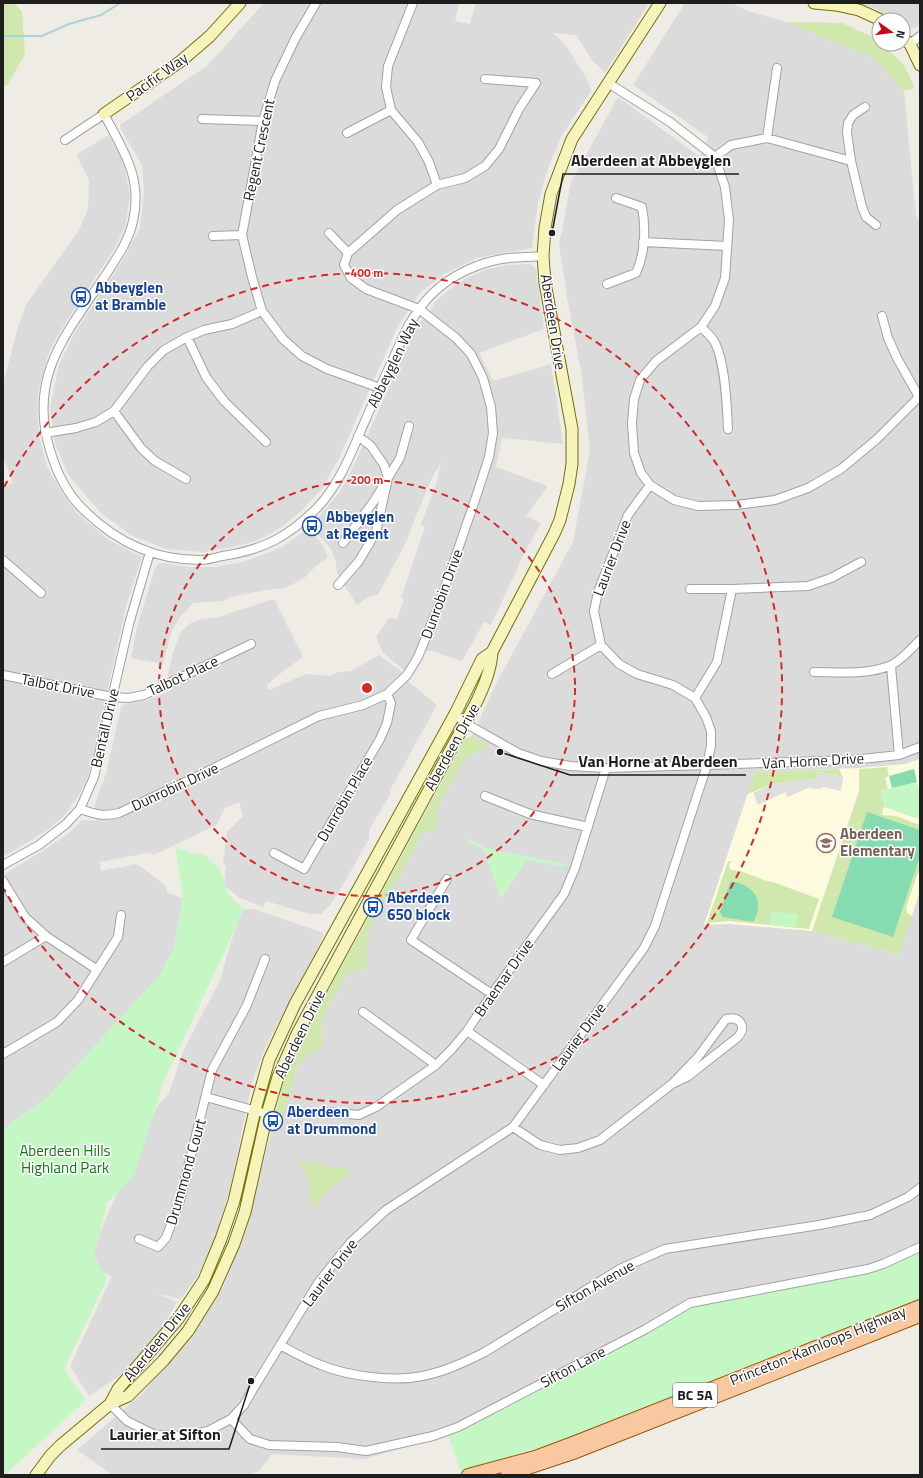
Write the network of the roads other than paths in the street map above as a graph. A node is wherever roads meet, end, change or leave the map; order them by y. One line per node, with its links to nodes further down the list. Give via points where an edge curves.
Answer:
1 (240, 3): 14 (main road, Pacific Way, via 210,36 181,61)
2 (316, 3): 16 (street, Regent Crescent, via 275,81)
3 (413, 3): 13 (street, via 388,66 386,87)
4 (660, 3): 11 (main road, Aberdeen Drive)
5 (814, 3): 6 (main road, via 859,10)
6 (871, 16)
7 (911, 50): 8 (main road)
8 (920, 65)
9 (777, 68): 18 (street)
10 (485, 79): 22 (street, via 536,83 519,109 499,149 485,166 466,178)
11 (608, 82): 20 (street, via 670,122); 31 (main road, Aberdeen Drive, via 572,139 551,194)
12 (865, 107): 21 (street, via 853,115 848,123)
13 (391, 110): 17 (street); 22 (street, via 418,142)
14 (104, 114): 19 (street, Pacific Way); 43 (street, Abbeyglen Way, via 130,164 136,191 133,221 124,246 61,342 49,368 42,400)
15 (202, 119): 16 (street)
16 (263, 121): 26 (street, Regent Crescent)
17 (347, 133)
18 (767, 138): 20 (street, via 731,145); 21 (street)
19 (65, 140)
20 (715, 157): 29 (street, via 725,187 729,220)
21 (851, 161): 24 (street, via 862,207 866,217)
22 (437, 185): 30 (street, via 397,210)
23 (616, 198): 28 (street, via 642,207 645,220)
24 (876, 225)
25 (329, 233): 30 (street)
26 (242, 235): 27 (street); 34 (street, Regent Crescent)
27 (213, 236)
28 (643, 242): 29 (street); 32 (street, via 636,273)
29 (727, 246): 36 (street, via 725,278 715,306)
30 (348, 253): 33 (street, Dunrobin Drive, via 344,265 351,278 366,289)
31 (543, 256): 33 (street, Abbeyglen Way, via 508,258 480,265 455,276 431,295); 60 (main road, Aberdeen Drive, via 545,283 572,429 572,464 564,506 554,534)
32 (607, 284)
33 (419, 309): 38 (street, Abbeyglen Way, via 408,326); 65 (street, Dunrobin Drive, via 456,338 471,354 483,378 491,406 493,433 477,494 421,650 407,675)
34 (262, 311): 37 (street, via 232,324 204,330); 38 (street, Regent Crescent, via 283,339 302,356 327,370)
35 (882, 316): 39 (street, via 897,358)
36 (701, 327): 42 (street, via 713,339 719,352); 48 (street, via 656,362 640,380 634,399 632,423 634,453 641,473)
37 (187, 337): 40 (street, via 164,350 150,364); 45 (street, via 206,377 219,395)
38 (380, 388): 44 (street, Abbeyglen Way)
39 (919, 396): 48 (street, via 877,439 841,469 808,488 775,500 698,506 674,500)
40 (114, 411): 43 (street, via 96,422); 47 (street, via 141,448 155,461)
41 (409, 426): 46 (street, via 400,458)
42 (728, 429)
43 (44, 433): 50 (street, Abbeyglen Way, via 63,485 77,505 98,524)
44 (358, 436): 46 (street, via 371,446 384,466); 50 (street, Abbeyglen Way, via 340,476 323,502 277,540 246,552 202,560 173,558)
45 (266, 442)
46 (388, 478): 49 (street); 53 (street, via 376,532 359,561)
47 (186, 479)
48 (650, 485): 59 (street, Laurier Drive, via 628,515 598,592 594,611)
49 (343, 543)
50 (150, 552): 66 (street, Bentall Drive, via 129,624)
51 (3, 560): 56 (street)
52 (861, 562): 55 (street, via 831,578 808,586)
53 (338, 585)
54 (690, 589): 55 (street)
55 (732, 589): 67 (street, via 717,662)
56 (41, 593)
57 (920, 640): 61 (street)
58 (251, 644): 66 (street, Talbot Place, via 144,695)
59 (601, 645): 63 (street); 67 (street, Laurier Drive, via 619,664 637,674 673,685)
60 (492, 652): 68 (main road, Aberdeen Drive, via 482,659); 69 (main road, Aberdeen Drive, via 485,684)
61 (891, 666): 62 (street, via 871,670); 71 (street)
62 (814, 672)
63 (552, 674)
64 (3, 675): 66 (street, Talbot Drive)
65 (387, 694): 75 (street, Dunrobin Drive, via 363,705 319,716 119,813 100,815); 77 (street, Dunrobin Place, via 391,703 387,723 380,739 304,869)
66 (112, 697): 75 (street, Bentall Drive, via 94,778)
67 (695, 698): 72 (street, Laurier Drive, via 706,717 710,731 711,746)
68 (454, 714): 69 (street, Van Horne Drive); 94 (main road, Aberdeen Drive, via 296,1004 269,1060)
69 (465, 723): 73 (street, Van Horne Drive, via 518,753 541,761); 96 (main road, Aberdeen Drive, via 298,1032 278,1077)
70 (920, 747): 71 (street, Van Horne Drive)
71 (899, 755): 72 (street, Van Horne Drive, via 852,760)
72 (707, 765): 73 (street, Van Horne Drive); 92 (street, Laurier Drive, via 655,926 644,948)
73 (606, 768): 76 (street, Braemar Drive)
74 (485, 796): 76 (street, via 530,814)
75 (80, 809): 78 (street, Bentall Drive, via 66,824 39,845)
76 (588, 826): 86 (street, Braemar Drive, via 564,894)
77 (274, 853)
78 (3, 865)
79 (447, 879): 86 (street, via 411,940)
80 (3, 881): 82 (street, via 25,916)
81 (121, 915): 85 (street, via 118,937)
82 (46, 936): 84 (street); 85 (street)
83 (265, 959): 93 (street, Drummond Court, via 247,1005 212,1070)
84 (3, 962)
85 (96, 969): 89 (street, via 78,1000 57,1022)
86 (492, 994): 88 (street, Braemar Drive)
87 (363, 1012): 90 (street)
88 (468, 1030): 90 (street, Braemar Drive); 92 (street)
89 (3, 1054)
90 (436, 1064): 95 (street, Braemar Drive, via 376,1107 359,1115)
91 (672, 1084): 91 (street, via 687,1077 738,1037 742,1033 741,1023 737,1019 726,1019 698,1057); 97 (street, via 600,1140 578,1148 560,1150 540,1145)
92 (544, 1085): 97 (street, Laurier Drive)
93 (206, 1097): 94 (street); 99 (street, Drummond Court, via 180,1200 166,1238 158,1247)
94 (255, 1110): 96 (street); 104 (main road, Aberdeen Drive, via 234,1200 204,1280 178,1320 118,1390)
95 (325, 1112)
96 (267, 1114): 104 (main road, Aberdeen Drive, via 245,1212 213,1292 188,1331 163,1361 128,1396)
97 (513, 1127): 103 (street, Laurier Drive, via 386,1210 350,1243 318,1283)
98 (920, 1188): 103 (street, Sifton Avenue, via 908,1197 870,1215 665,1249 620,1269 485,1352 422,1377 390,1378 344,1372 320,1365)
99 (139, 1239)
100 (920, 1247): 105 (street, Sifton Lane, via 868,1269 690,1303 646,1329 465,1423 433,1436 366,1451 337,1447 269,1445 250,1439)
101 (920, 1306): 107 (main road, Princeton-Kamloops Highway / BC 5A, via 575,1442)
102 (920, 1316): 108 (main road, Princeton-Kamloops Highway / BC 5A, via 576,1452)
103 (280, 1345): 105 (street, Laurier Drive, via 244,1404)
104 (110, 1404): 105 (street, Laurier Drive, via 127,1421 155,1435 185,1436 208,1431); 106 (main road, Aberdeen Drive, via 61,1445)
105 (231, 1419)
106 (36, 1475)
107 (468, 1475)
108 (507, 1475)

